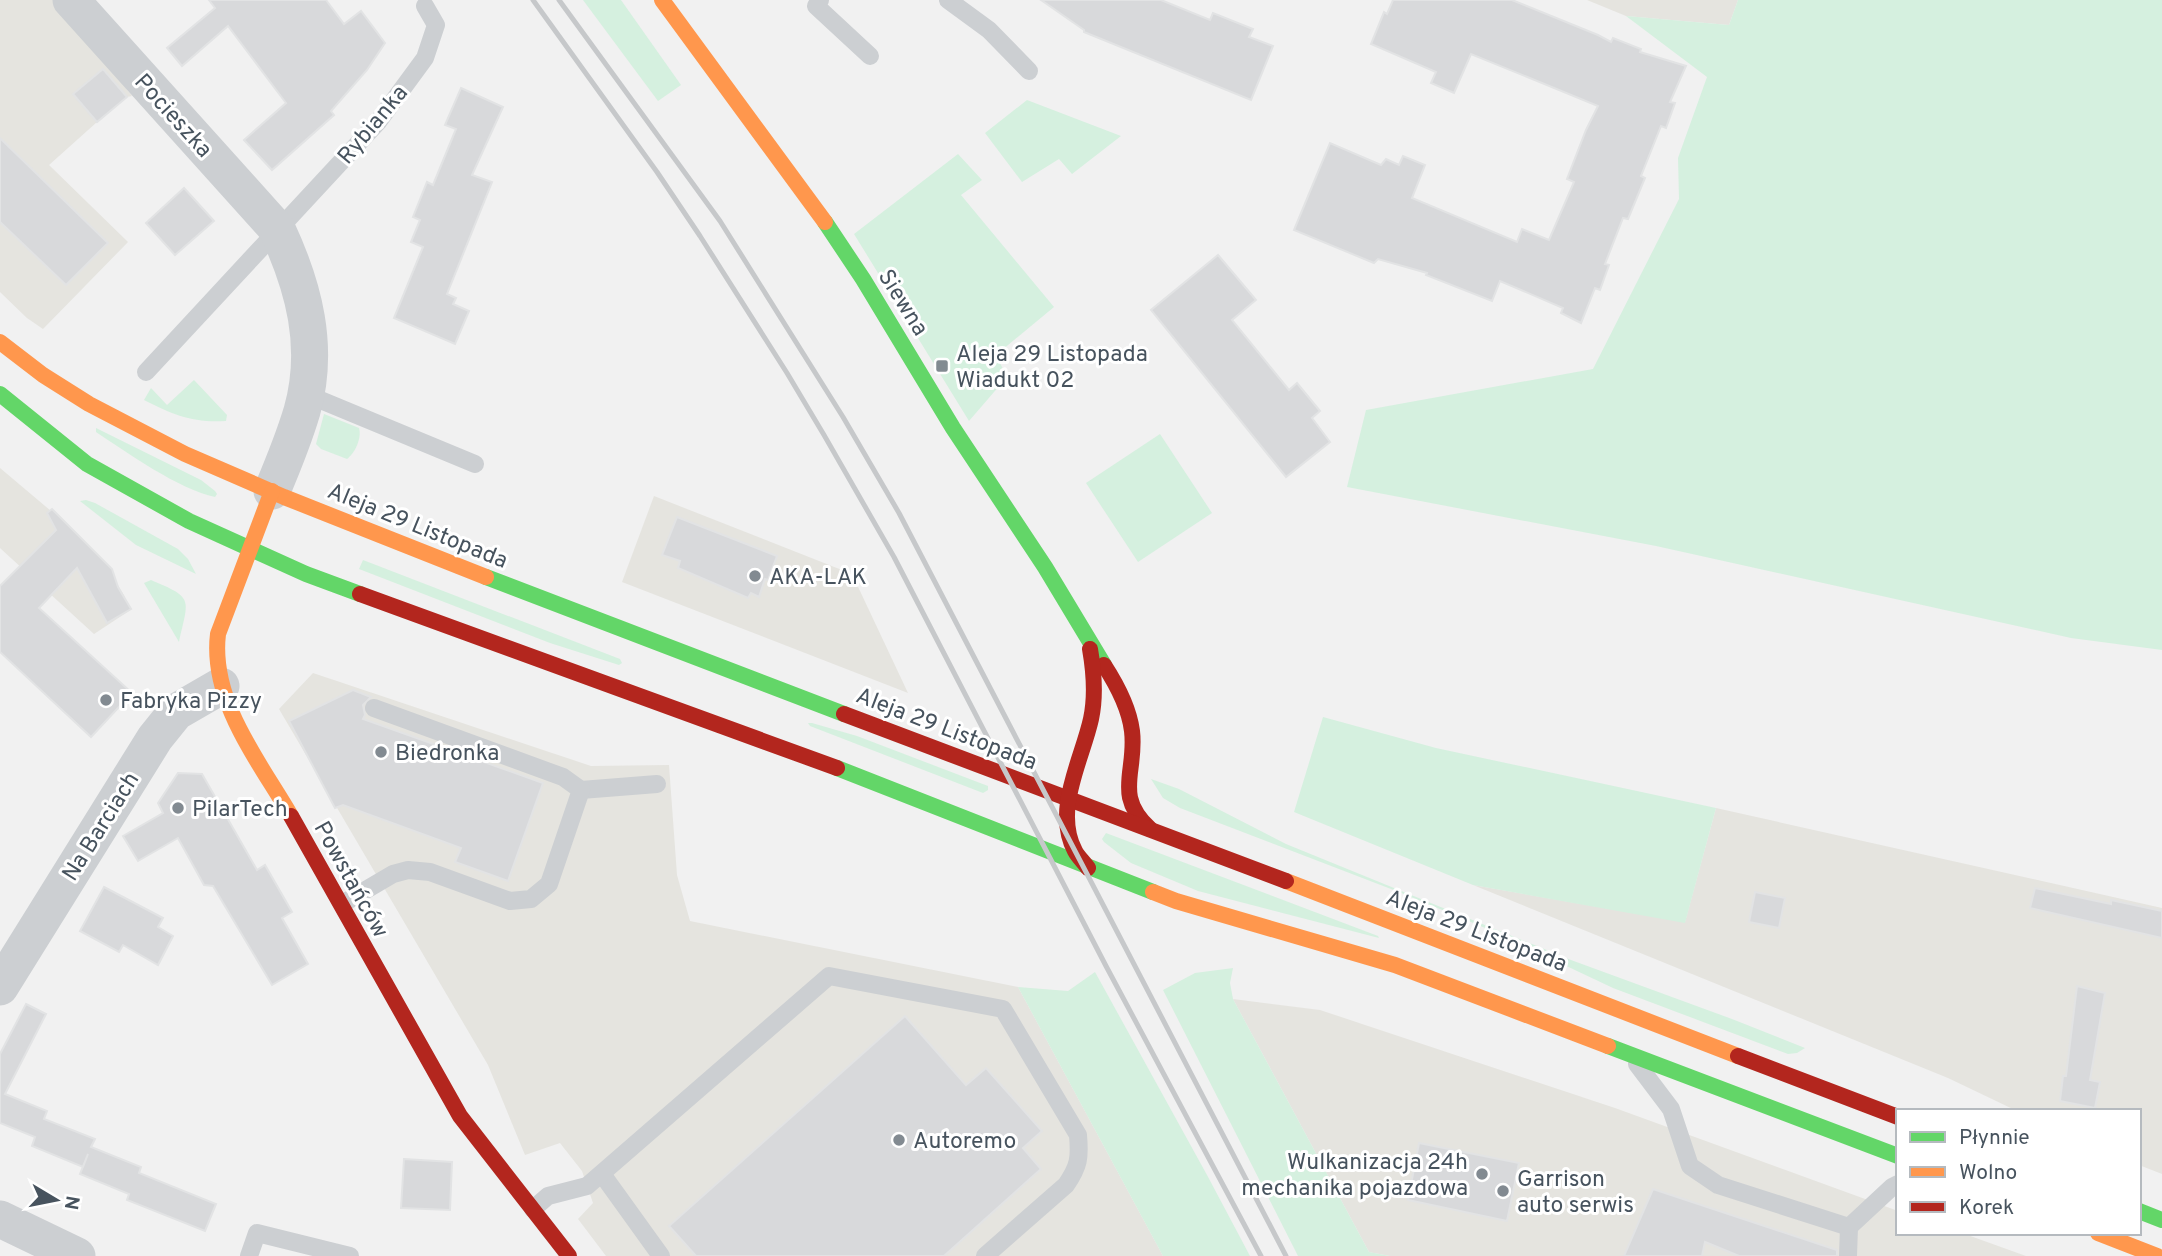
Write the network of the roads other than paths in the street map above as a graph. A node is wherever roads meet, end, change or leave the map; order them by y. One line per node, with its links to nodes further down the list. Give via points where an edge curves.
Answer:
1 (71, 0): 8 (street, Pocieszka)
2 (662, 0): 16 (main road, Siewna, via 830,228)
3 (820, 0): 6 (lane, via 816,6)
4 (948, 0): 7 (lane, via 989,30)
5 (425, 6): 8 (lane, Rybianka, via 436,25 425,58 378,122)
6 (870, 56)
7 (1029, 71)
8 (277, 229): 10 (lane, Rybianka); 12 (street, via 305,306 309,342)
9 (0, 342): 14 (main road, Aleja 29 Listopada, via 62,388 110,416 192,458)
10 (146, 372)
11 (0, 394): 15 (main road, via 87,464 142,497)
12 (306, 394): 13 (lane); 14 (street)
13 (475, 464)
14 (272, 491): 15 (main road, Powstańców); 22 (main road, Aleja 29 Listopada, via 632,635)
15 (248, 549): 17 (main road, Powstańców, via 218,634 216,661); 26 (main road)
16 (1088, 640): 20 (main road, Siewna, via 1130,716 1133,752); 22 (main road, Siewna, via 1093,709)
17 (222, 686): 28 (main road, Powstańców, via 238,726); 29 (street, Na Barciach, via 176,712 155,738)
18 (374, 708): 21 (lane, via 563,777)
19 (657, 784): 21 (lane)
20 (1129, 787): 23 (main road, Siewna); 24 (main road, Siewna, via 1132,810)
21 (580, 790): 28 (lane, via 549,884 531,899 510,901 430,872 408,870)
22 (1069, 799): 23 (main road, Aleja 29 Listopada); 25 (main road, Siewna, via 1066,819)
23 (1111, 815): 24 (main road, Aleja 29 Listopada); 25 (main road, Siewna)
24 (1150, 829): 31 (main road, Aleja 29 Listopada)
25 (1083, 834): 26 (main road, via 1043,844); 27 (main road, via 1077,855)
26 (1016, 839): 27 (main road)
27 (1088, 867): 30 (main road, via 1176,901 1395,965)
28 (342, 904): 35 (main road, Powstańców, via 460,1116)
29 (0, 987)
30 (1626, 1052): 32 (main road); 39 (lane, via 1671,1109 1690,1166 1718,1185)
31 (1896, 1116)
32 (1896, 1155)
33 (602, 1174): 35 (lane, via 587,1186 548,1196); 46 (lane); 47 (lane, via 828,976 1003,1009 1078,1135 1080,1155 1066,1185)
34 (1896, 1185): 39 (lane)
35 (533, 1209): 42 (main road, Powstańców)
36 (2141, 1212): 38 (main road)
37 (0, 1219): 41 (street)
38 (2162, 1220)
39 (1849, 1227): 48 (lane)
40 (2103, 1235): 49 (main road)
41 (36, 1247): 43 (street)
42 (561, 1253)
43 (77, 1256)
44 (249, 1256): 45 (lane, via 257,1233)
45 (350, 1256)
46 (661, 1256)
47 (985, 1256)
48 (1848, 1256)
49 (2157, 1256)

